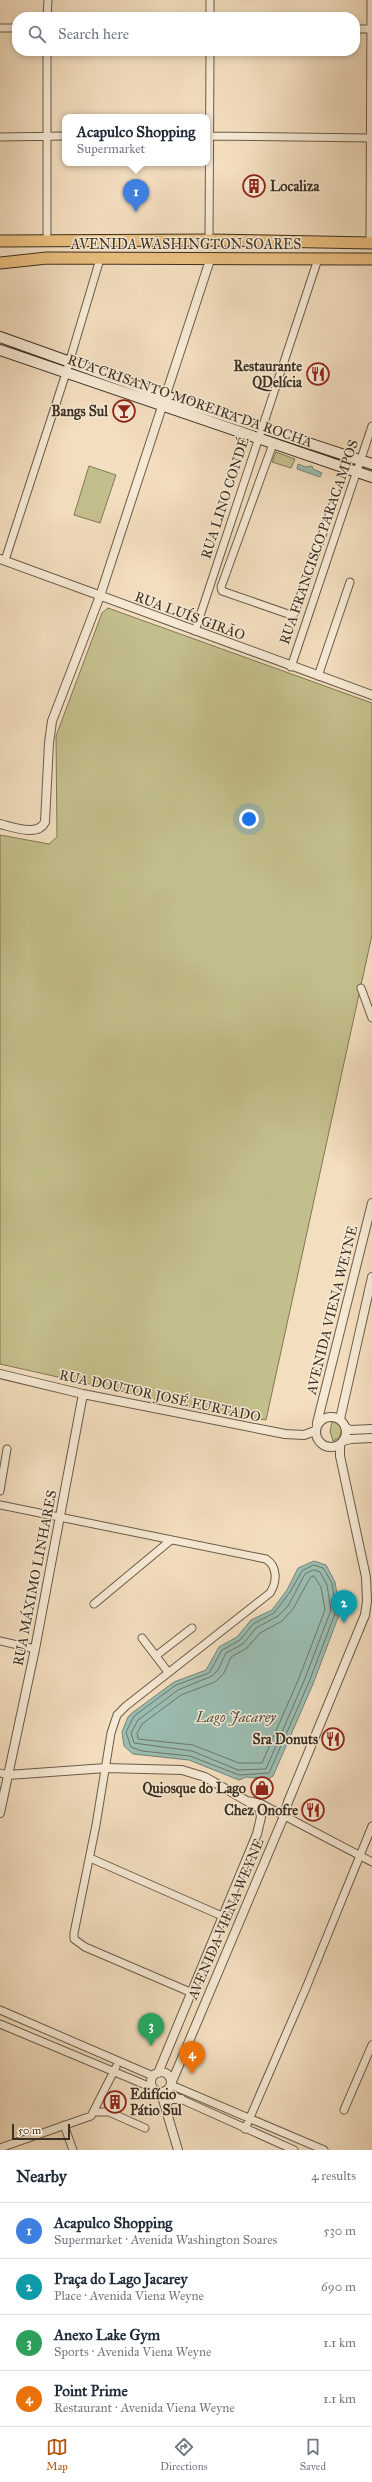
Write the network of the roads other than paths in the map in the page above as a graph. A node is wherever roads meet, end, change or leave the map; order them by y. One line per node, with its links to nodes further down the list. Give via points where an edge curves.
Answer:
1 (48, 0): 4 (street)
2 (210, 0): 5 (street)
3 (371, 0): 9 (street)
4 (47, 12)
5 (210, 12)
6 (0, 28): 7 (street)
7 (12, 28)
8 (360, 29): 9 (street)
9 (371, 29): 17 (street)
10 (48, 56): 13 (street)
11 (210, 56): 12 (street)
12 (209, 114)
13 (48, 136): 14 (street); 16 (street); 21 (street)
14 (62, 136)
15 (210, 136): 17 (street)
16 (0, 137)
17 (371, 138): 22 (street)
18 (209, 166): 19 (street)
19 (209, 240): 21 (highway, AVENIDA WASHINGTON SOARES); 22 (highway, AVENIDA WASHINGTON SOARES)
20 (0, 241): 21 (highway, AVENIDA WASHINGTON SOARES)
21 (47, 242)
22 (371, 243)
23 (211, 257): 24 (highway, AVENIDA WASHINGTON SOARES); 25 (highway, AVENIDA WASHINGTON SOARES); 32 (street)
24 (100, 259): 27 (highway, AVENIDA WASHINGTON SOARES, via 47,258); 30 (street)
25 (318, 259): 26 (highway, AVENIDA WASHINGTON SOARES); 35 (street, RUA LINO CONDÉ)
26 (372, 260)
27 (0, 263)
28 (0, 337): 30 (main road, RUA CRISANTO MOREIRA DA ROCHA)
29 (0, 350): 31 (main road, RUA CRISANTO MOREIRA DA ROCHA)
30 (70, 363): 31 (street); 32 (main road, RUA CRISANTO MOREIRA DA ROCHA)
31 (66, 373): 33 (main road, RUA CRISANTO MOREIRA DA ROCHA); 43 (street)
32 (164, 396): 33 (street); 35 (main road, RUA CRISANTO MOREIRA DA ROCHA)
33 (162, 406): 36 (main road, RUA CRISANTO MOREIRA DA ROCHA); 45 (street)
34 (372, 426): 38 (street, RUA FRANCISCO PARACAMPOS)
35 (262, 428): 36 (street, RUA LINO CONDÉ); 38 (main road, RUA CRISANTO MOREIRA DA ROCHA)
36 (259, 439): 37 (main road, RUA CRISANTO MOREIRA DA ROCHA); 46 (street, RUA LINO CONDÉ)
37 (273, 444): 40 (main road, RUA CRISANTO MOREIRA DA ROCHA); 42 (street, via 221,587 222,591 294,614)
38 (360, 459): 39 (main road, RUA CRISANTO MOREIRA DA ROCHA); 40 (street, RUA FRANCISCO PARACAMPOS)
39 (372, 464)
40 (355, 471): 41 (main road, RUA CRISANTO MOREIRA DA ROCHA); 47 (street, RUA FRANCISCO PARACAMPOS)
41 (372, 477)
42 (335, 499)
43 (2, 560): 45 (street, RUA LUÍS GIRÃO)
44 (350, 582): 48 (street)
45 (100, 596): 46 (street, RUA LUÍS GIRÃO); 50 (street, via 52,721 44,825 36,830)
46 (195, 631): 47 (street, RUA LUÍS GIRÃO)
47 (291, 667): 48 (street, RUA LUÍS GIRÃO)
48 (318, 676): 49 (street, RUA LUÍS GIRÃO)
49 (372, 695)
50 (0, 824)
51 (360, 988): 52 (street)
52 (372, 1018)
53 (372, 1203): 58 (street, AVENIDA VIENA WEYNE)
54 (372, 1277): 57 (street)
55 (0, 1374): 56 (street, RUA DOUTOR JOSÉ FURTADO)
56 (83, 1394): 58 (street, RUA DOUTOR JOSÉ FURTADO, via 285,1434 304,1435); 66 (street, RUA MÁXIMO LINHARES)
57 (340, 1419): 58 (street, via 328,1416); 59 (street)
58 (316, 1427): 62 (street, via 317,1439 323,1445 331,1447)
59 (345, 1427): 60 (street, via 350,1430); 62 (street, via 346,1436)
60 (372, 1429)
61 (372, 1438): 62 (street, via 351,1438)
62 (341, 1443): 79 (street, AVENIDA VIENA WEYNE, via 340,1456 366,1577 367,1607)
63 (8, 1448): 64 (street)
64 (0, 1491)
65 (0, 1504): 66 (street)
66 (61, 1518): 67 (street); 72 (street, RUA MÁXIMO LINHARES)
67 (171, 1540): 68 (street); 74 (street, via 266,1559 275,1571 273,1589 264,1599)
68 (94, 1604)
69 (192, 1628): 73 (street)
70 (142, 1638): 73 (street)
71 (0, 1641): 72 (street)
72 (35, 1649): 76 (street, RUA MÁXIMO LINHARES)
73 (156, 1655): 74 (street)
74 (168, 1672): 75 (street, via 117,1715 111,1733)
75 (106, 1768): 76 (street); 77 (street, via 182,1770 205,1777); 82 (street)
76 (4, 1774): 78 (street, RUA MÁXIMO LINHARES)
77 (249, 1801): 79 (street, via 260,1803); 84 (street, AVENIDA VIENA WEYNE, via 259,1808 262,1817)
78 (0, 1813)
79 (284, 1816): 81 (street); 95 (street, AVENIDA VIENA WEYNE)
80 (372, 1826): 81 (street)
81 (359, 1856): 83 (street); 100 (street, via 306,1988)
82 (90, 1858): 84 (street); 85 (street, via 74,1939 85,1947)
83 (372, 1862)
84 (222, 1916): 85 (street, AVENIDA VIENA WEYNE)
85 (190, 1992): 93 (street, AVENIDA VIENA WEYNE)
86 (0, 2010): 88 (street)
87 (0, 2024): 90 (street)
88 (75, 2042): 90 (street); 91 (street)
89 (372, 2045): 98 (street)
90 (70, 2053): 92 (street)
91 (118, 2062): 92 (street); 93 (street)
92 (114, 2071): 94 (street); 99 (street)
93 (155, 2074): 94 (street, via 151,2083); 95 (street, via 167,2074)
94 (153, 2088): 95 (street)
95 (167, 2088): 96 (street); 97 (street); 100 (street)
96 (181, 2099): 97 (street, via 170,2099); 103 (street)
97 (165, 2108): 106 (street)
98 (344, 2110)
99 (95, 2112): 101 (street, via 91,2116); 102 (street, via 109,2112)
100 (248, 2119): 103 (street); 108 (street)
101 (64, 2125): 104 (street); 105 (street)
102 (145, 2128)
103 (245, 2128): 107 (street)
104 (0, 2148)
105 (73, 2150)
106 (178, 2150)
107 (294, 2150)
108 (324, 2150)

